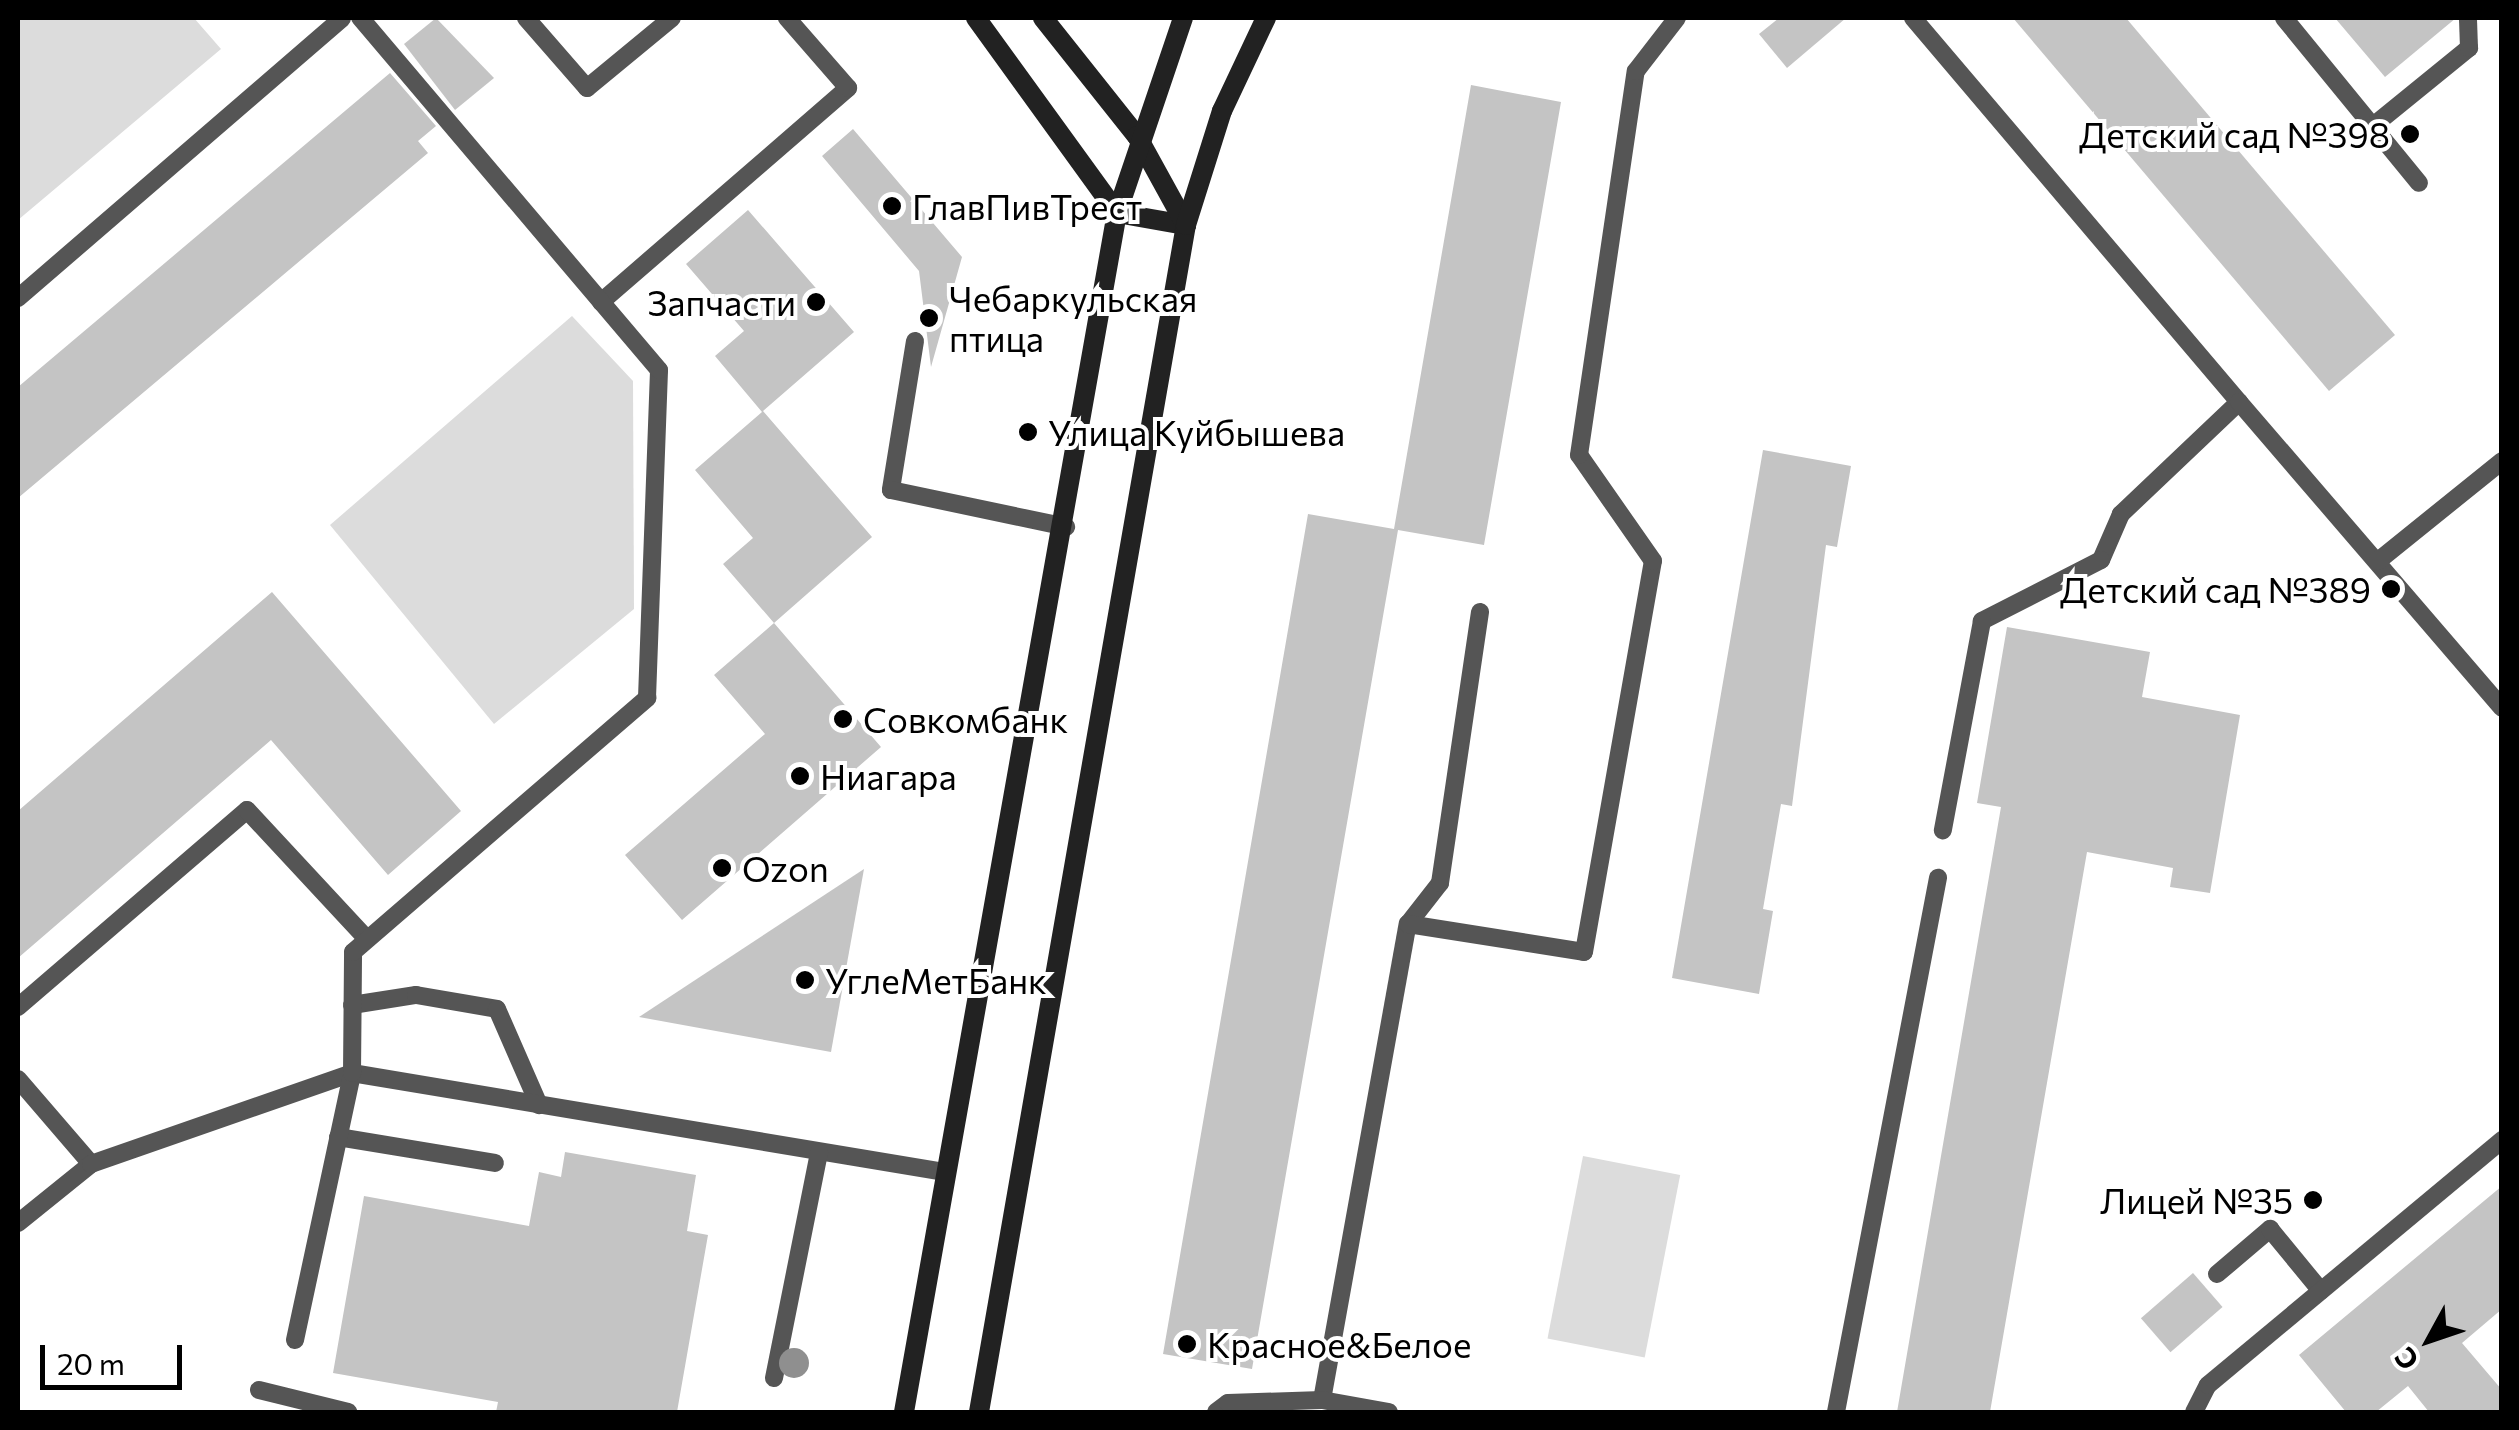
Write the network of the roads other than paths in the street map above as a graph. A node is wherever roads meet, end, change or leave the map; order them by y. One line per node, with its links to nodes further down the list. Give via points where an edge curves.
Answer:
1 (342, 18): 14 (lane)
2 (360, 18): 21 (lane)
3 (526, 18): 4 (lane, via 587,88)
4 (672, 18)
5 (787, 18): 21 (lane, via 848,88)
6 (976, 18): 18 (main road)
7 (1043, 18): 16 (main road)
8 (1184, 18): 16 (main road)
9 (1266, 18): 19 (main road, via 1222,112)
10 (1677, 18): 31 (lane, via 1636,71 1579,455 1653,562 1584,952)
11 (1913, 18): 23 (lane)
12 (2284, 18): 15 (lane)
13 (2468, 18): 15 (lane, via 2469,48)
14 (319, 25): 20 (lane)
15 (2374, 126): 17 (lane)
16 (1138, 136): 18 (main road); 19 (main road)
17 (2420, 183)
18 (1117, 213): 19 (main road); 25 (main road)
19 (1186, 226): 53 (main road)
20 (18, 298)
21 (602, 302): 32 (lane, via 659,370 647,698)
22 (915, 341): 25 (lane, via 891,490)
23 (2239, 402): 26 (lane); 29 (lane, via 2120,514 2101,560 1982,621)
24 (2502, 460): 26 (lane)
25 (1066, 527): 43 (main road)
26 (2378, 561): 28 (lane)
27 (1480, 612): 31 (lane, via 1440,883)
28 (2502, 708)
29 (1943, 830)
30 (1938, 878): 56 (lane)
31 (1408, 924): 50 (lane)
32 (368, 939): 33 (lane, via 353,952); 34 (lane, via 247,810)
33 (352, 1006): 35 (lane); 37 (lane, via 416,995 497,1009)
34 (18, 1007)
35 (352, 1074): 37 (lane); 38 (lane); 42 (lane)
36 (18, 1079): 42 (lane)
37 (539, 1105): 40 (lane)
38 (338, 1136): 41 (lane); 47 (lane)
39 (2502, 1140): 46 (lane)
40 (819, 1152): 43 (lane); 48 (lane)
41 (495, 1163)
42 (91, 1164): 44 (lane)
43 (944, 1172): 52 (main road)
44 (18, 1223)
45 (2217, 1274): 46 (lane, via 2270,1229)
46 (2320, 1291): 57 (lane, via 2208,1386)
47 (295, 1340)
48 (774, 1378)
49 (259, 1390): 51 (lane)
50 (1322, 1400): 54 (lane, via 1228,1403); 55 (lane)
51 (348, 1412)
52 (904, 1412)
53 (978, 1412)
54 (1216, 1412)
55 (1389, 1412)
56 (1836, 1412)
57 (2194, 1412)

